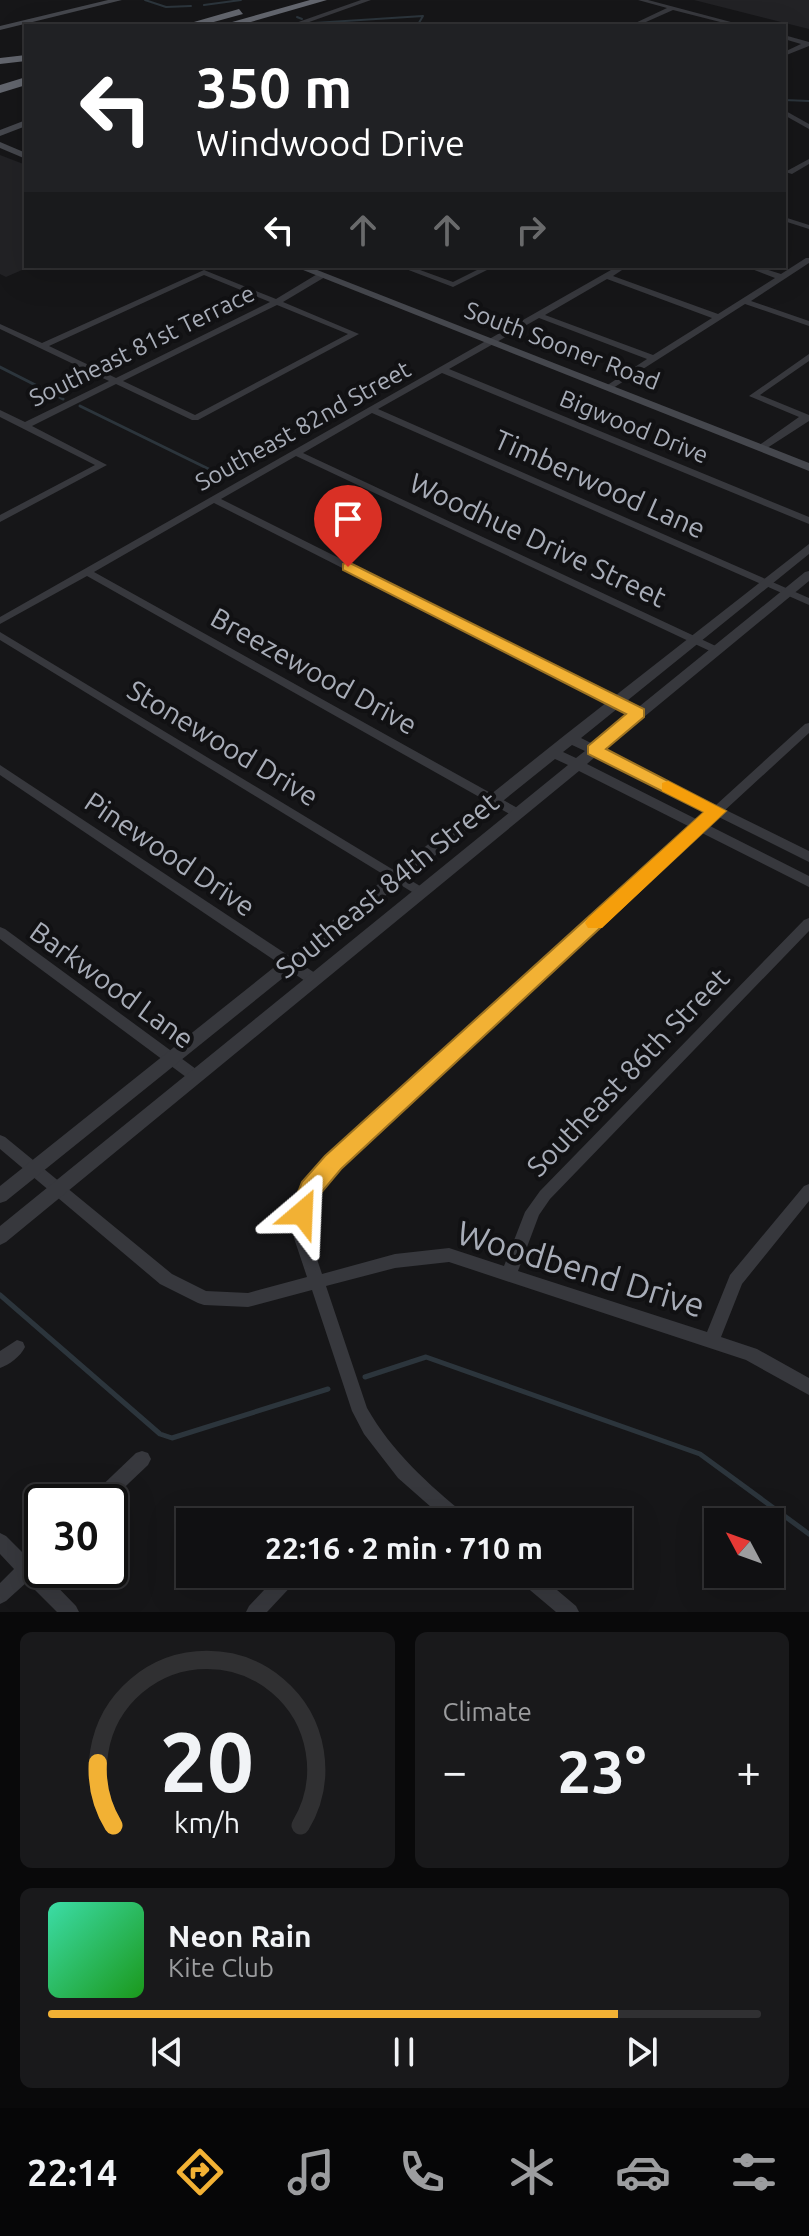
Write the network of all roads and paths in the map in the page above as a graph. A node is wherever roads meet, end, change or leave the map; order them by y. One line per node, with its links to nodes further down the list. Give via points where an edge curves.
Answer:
1 (118, 0): 12 (main road)
2 (283, 0): 7 (highway)
3 (322, 0): 8 (highway)
4 (368, 0): 9 (street)
5 (641, 0): 6 (street)
6 (673, 8): 10 (street); 11 (street)
7 (193, 24)
8 (232, 24)
9 (297, 24)
10 (637, 24)
11 (733, 24)
12 (0, 28)
13 (786, 38): 14 (street)
14 (808, 43): 15 (street)
15 (786, 53)
16 (24, 58): 17 (highway)
17 (0, 61)
18 (24, 72): 19 (highway)
19 (0, 78)
20 (24, 82): 21 (highway)
21 (0, 89)
22 (786, 113): 24 (street)
23 (24, 124): 25 (main road)
24 (809, 127)
25 (0, 133)
26 (0, 145): 28 (main road)
27 (0, 152): 29 (main road)
28 (24, 155)
29 (24, 161)
30 (809, 161): 31 (street)
31 (789, 172)
32 (786, 220): 33 (street)
33 (809, 227)
34 (809, 260): 42 (street)
35 (303, 268): 41 (main road, South Sooner Road)
36 (407, 268): 37 (street, via 453,285)
37 (487, 268)
38 (621, 268): 40 (street, Southeast 82nd Street)
39 (754, 268): 42 (street)
40 (607, 276): 45 (street, Southeast 82nd Street); 46 (street)
41 (327, 277): 43 (street, Southeast 81st Terrace, via 293,299); 49 (main road, South Sooner Road)
42 (781, 277): 44 (street)
43 (278, 301): 50 (street, via 204,272); 54 (street, Southeast 81st Terrace); 54 (street, via 355,334 195,418)
44 (744, 301): 46 (street); 47 (street)
45 (538, 315): 49 (street, Southeast 82nd Street); 52 (street)
46 (717, 317): 52 (street)
47 (809, 324)
48 (0, 326): 50 (street)
49 (492, 342): 53 (street, Southeast 82nd Street); 55 (main road, South Sooner Road)
50 (42, 346): 54 (street)
51 (809, 357): 58 (street, via 753,396)
52 (653, 358): 55 (street)
53 (443, 370): 56 (street, Southeast 82nd Street); 65 (street, Bigwood Drive)
54 (116, 381): 59 (street, Southeast 81st Terrace)
55 (607, 388): 60 (main road, South Sooner Road)
56 (372, 410): 61 (street, Southeast 82nd Street); 69 (street, Timberwood Lane)
57 (0, 413): 59 (street)
58 (807, 417): 60 (street)
59 (25, 426): 64 (street, via 102,465)
60 (761, 448): 62 (main road, South Sooner Road)
61 (296, 453): 63 (street, Southeast 82nd Street); 74 (street, Woodhue Drive Street)
62 (809, 467)
63 (214, 499): 67 (street, Southeast 82nd Street); 76 (street)
64 (0, 519)
65 (809, 521)
66 (809, 548): 69 (street, Southeast 84th Street)
67 (87, 572): 72 (street, Southeast 82nd Street); 84 (street, Breezewood Drive)
68 (809, 575): 70 (street, Southeast 84th Street)
69 (765, 583): 70 (street, Timberwood Lane); 74 (street, Southeast 84th Street)
70 (788, 593): 71 (street, Timberwood Lane); 75 (street, Southeast 84th Street)
71 (809, 602)
72 (0, 621)
73 (0, 635): 89 (street, Stonewood Drive)
74 (693, 639): 75 (street, Woodhue Drive Street); 76 (street, Southeast 84th Street)
75 (716, 650): 77 (street, Southeast 84th Street)
76 (616, 702): 77 (street); 79 (street, Southeast 84th Street)
77 (638, 713): 80 (street, Southeast 84th Street)
78 (809, 727): 85 (street)
79 (570, 738): 80 (street); 81 (street, Southeast 84th Street)
80 (594, 750): 82 (street, Southeast 84th Street); 85 (street)
81 (553, 752): 82 (street); 84 (street, Southeast 84th Street)
82 (576, 764): 86 (street, Southeast 84th Street); 87 (street)
83 (0, 769): 94 (street, Pinewood Drive)
84 (493, 800): 86 (street, Breezewood Drive); 89 (street, Southeast 84th Street)
85 (717, 811): 87 (street); 88 (street)
86 (517, 813): 91 (street, Southeast 84th Street)
87 (700, 826): 90 (street); 105 (street, via 317,1179 300,1225)
88 (809, 857)
89 (397, 877): 91 (street, Stonewood Drive); 94 (street, Southeast 84th Street)
90 (809, 882)
91 (421, 892): 95 (street, Southeast 84th Street)
92 (809, 923): 104 (street, Southeast 86th Street, via 545,1195)
93 (0, 932): 96 (street, Barkwood Lane)
94 (289, 963): 95 (street, Pinewood Drive); 96 (street, Southeast 84th Street)
95 (313, 979): 97 (street, Southeast 84th Street)
96 (171, 1059): 97 (street, Barkwood Lane); 99 (street, Southeast 84th Street)
97 (195, 1076): 100 (street, Southeast 84th Street)
98 (0, 1141): 99 (street, Woodbend Drive)
99 (34, 1169): 100 (street, Woodbend Drive); 102 (street, Southeast 84th Street)
100 (58, 1189): 103 (street, Southeast 84th Street); 105 (street, Woodbend Drive, via 191,1294 239,1301)
101 (809, 1190): 106 (street, via 736,1280)
102 (0, 1196)
103 (0, 1237)
104 (509, 1273): 105 (street, Woodbend Drive, via 435,1254); 106 (street, Woodbend Drive)
105 (316, 1283): 112 (street, via 353,1394 373,1436 399,1469)
106 (711, 1341): 109 (street, Woodbend Drive, via 764,1360)
107 (17, 1347): 108 (street)
108 (0, 1361)
109 (809, 1387)
110 (142, 1459): 111 (street)
111 (116, 1484)
112 (445, 1508)
113 (0, 1542): 114 (street)
114 (24, 1566)
115 (24, 1572): 119 (street)
116 (46, 1588): 120 (street)
117 (278, 1588): 121 (street)
118 (541, 1588): 122 (street)
119 (0, 1595)
120 (70, 1612)
121 (255, 1612)
122 (570, 1612)

